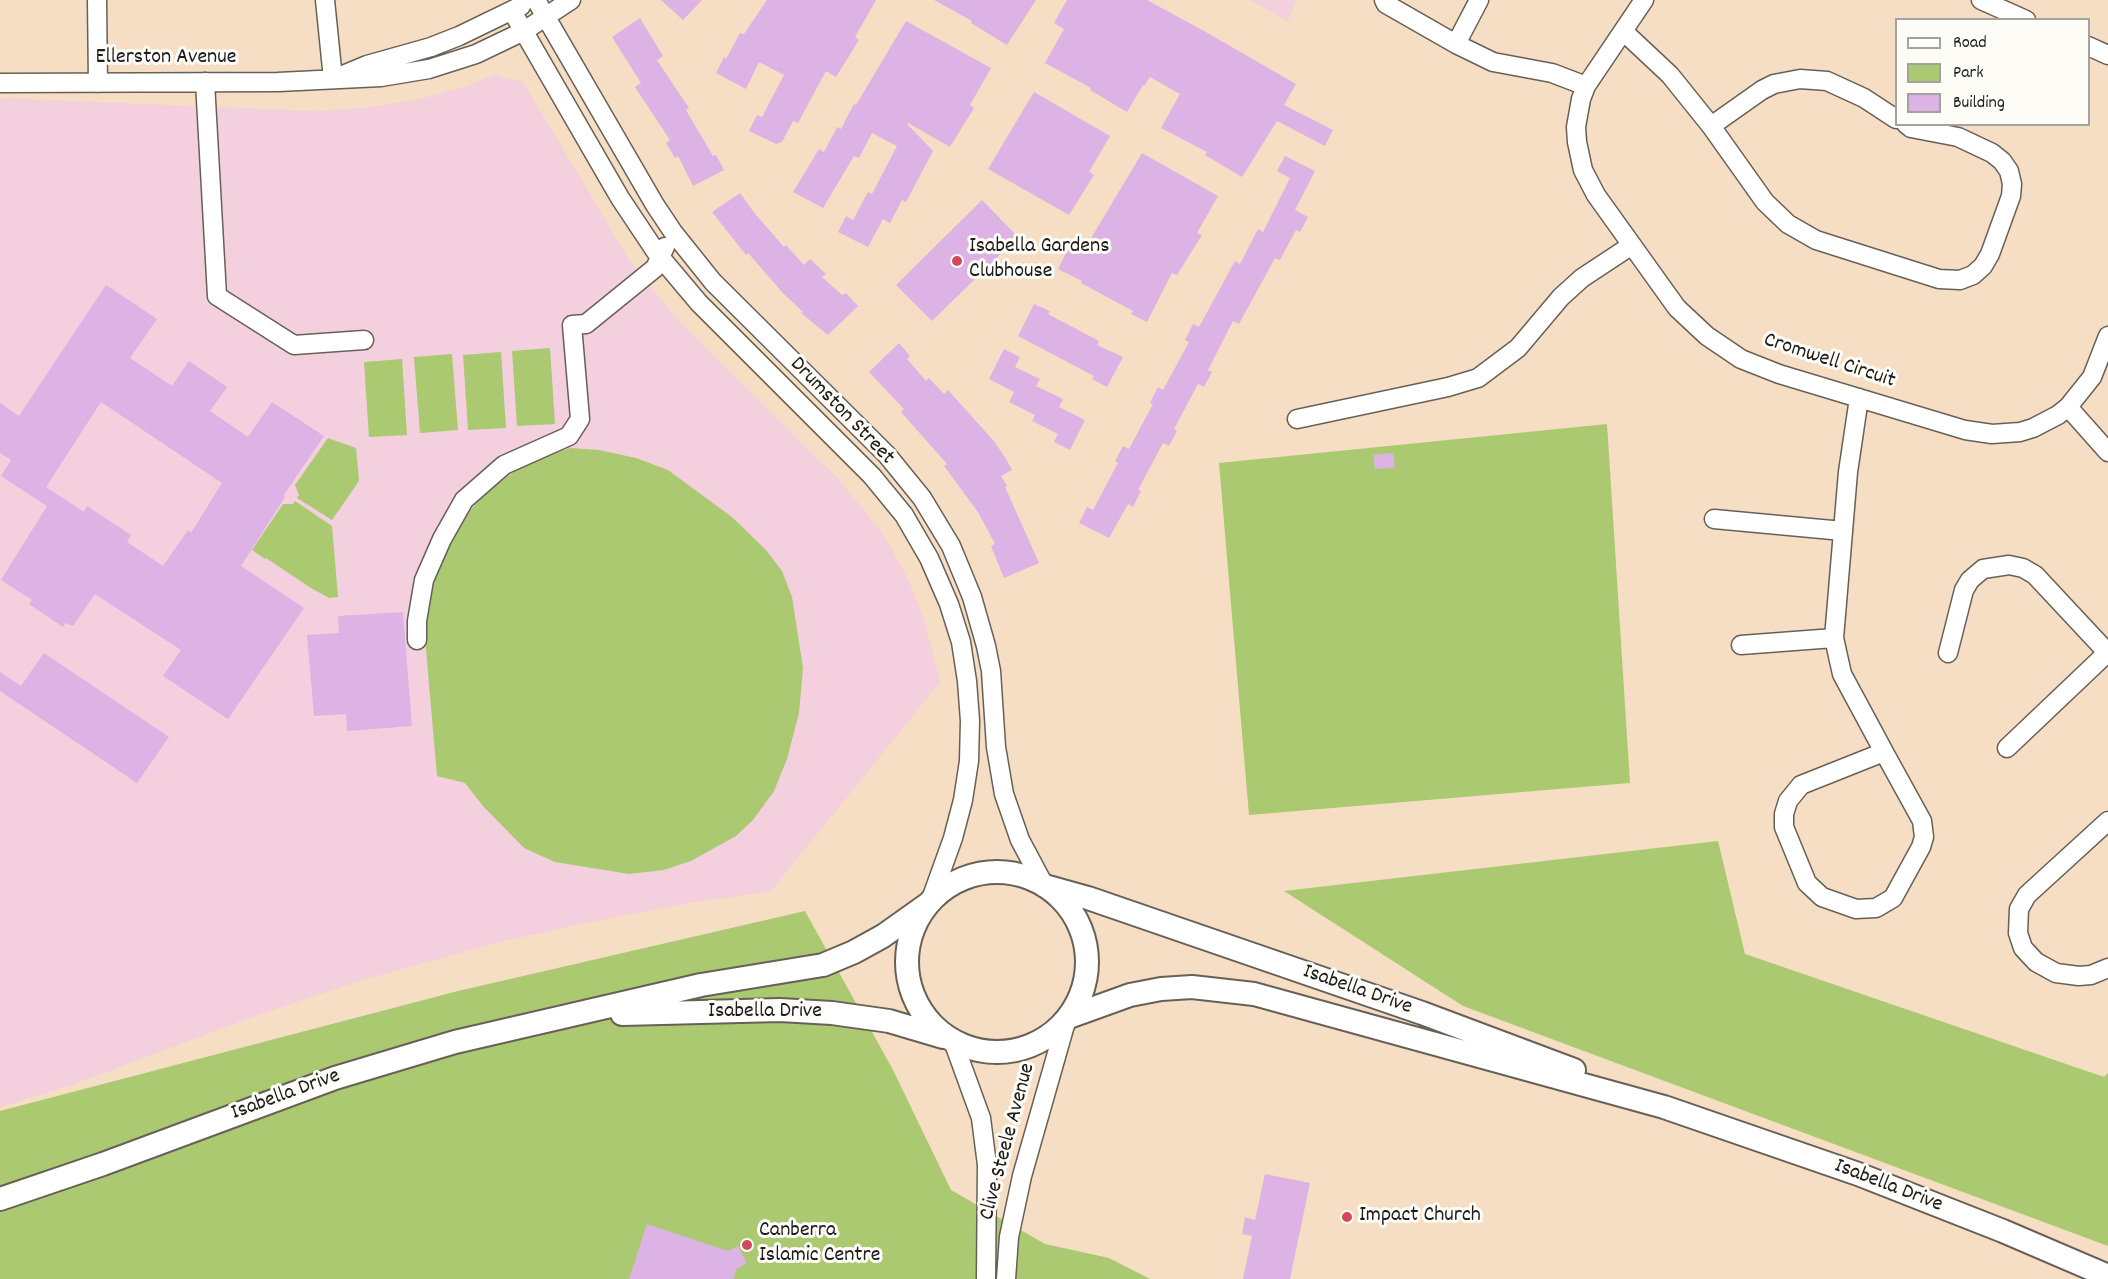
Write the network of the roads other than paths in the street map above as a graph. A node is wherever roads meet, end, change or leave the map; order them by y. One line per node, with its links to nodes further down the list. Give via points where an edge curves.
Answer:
1 (97, 0): 21 (street)
2 (325, 0): 18 (street)
3 (531, 0): 10 (street, Ellerston Avenue)
4 (536, 0): 11 (street, Drumston Street)
5 (571, 0): 11 (street, Ellerston Avenue)
6 (1384, 0): 15 (street)
7 (1479, 0): 15 (street)
8 (1644, 0): 14 (street, Cromwell Circuit)
9 (1981, 0): 12 (street)
10 (512, 11): 13 (street, Drumston Street); 18 (street, Ellerston Avenue, via 431,47)
11 (546, 18): 13 (street, Ellerston Avenue); 26 (street, Drumston Street)
12 (2022, 18)
13 (524, 31): 18 (street, Ellerston Avenue, via 476,54 429,69); 28 (street, Drumston Street, via 620,198)
14 (1623, 31): 22 (street, Cromwell Circuit); 24 (street, via 1670,75)
15 (1456, 44): 22 (street, via 1492,62 1552,73)
16 (2090, 47): 17 (street)
17 (2108, 55)
18 (333, 79): 19 (street, Ellerston Avenue)
19 (205, 82): 21 (street, Ellerston Avenue); 30 (street, via 217,296 294,345)
20 (0, 83): 21 (street, Ellerston Avenue)
21 (98, 83)
22 (1586, 86): 27 (street, Cromwell Circuit, via 1576,128 1583,170)
23 (1895, 118): 24 (street, via 1827,81 1800,79 1762,90)
24 (1711, 126): 25 (street, via 1765,202 1788,224 1816,240 1939,279 1960,280 1973,275 1990,254 2011,196 2009,171 1992,153 1958,137)
25 (1908, 126)
26 (673, 232): 28 (street); 45 (street, Drumston Street, via 713,282 887,455 922,498 951,546 986,646 1004,794 1020,840)
27 (1632, 245): 31 (street, Cromwell Circuit, via 1677,308 1707,336 1741,359); 33 (street, via 1582,278 1518,348 1478,378)
28 (661, 257): 38 (street, via 655,268 586,324 572,325 580,419 568,436 504,465 464,500 424,580); 46 (street, Drumston Street, via 699,303 872,476 904,515 949,604 968,681 969,761 953,838)
29 (2108, 336): 32 (street, Cromwell Circuit, via 2092,377)
30 (364, 340)
31 (1859, 398): 32 (street, Cromwell Circuit, via 1965,430 1992,434 2033,428); 36 (street)
32 (2068, 407): 34 (street)
33 (1297, 419)
34 (2108, 452)
35 (1714, 519): 36 (street)
36 (1843, 531): 37 (street)
37 (1834, 638): 39 (street); 43 (street, via 1842,674)
38 (417, 640)
39 (1741, 645)
40 (2108, 652): 41 (street, via 2035,575 2009,565 1983,569 1970,580); 42 (street)
41 (1948, 653)
42 (2007, 748)
43 (1884, 752): 43 (street, via 1801,785 1788,801 1784,814 1784,827 1807,882 1822,897 1856,909 1876,908 1893,898 1924,837 1922,821)
44 (2108, 821): 47 (street, via 2027,895 2019,909 2018,933 2023,948 2036,962 2056,973 2091,975)
45 (1044, 886): 46 (main road, via 1014,874 982,873 952,884); 49 (main road, via 1068,906 1087,950 1086,981); 51 (main road, Isabella Drive, via 1433,1017 1544,1057)
46 (929, 903): 48 (main road, Isabella Drive, via 883,936 822,964 701,985); 50 (main road, via 910,938 908,976 922,1012)
47 (2108, 968)
48 (577, 1015): 50 (main road, Isabella Drive, via 780,1010 832,1013 889,1021); 52 (main road, Isabella Drive, via 455,1042 335,1078)
49 (1068, 1017): 50 (main road, via 1040,1042 1010,1051 979,1050); 51 (main road, Isabella Drive, via 1130,995 1161,989 1192,987 1254,994); 55 (street, Clive Steele Avenue, via 1022,1176)
50 (951, 1040): 54 (street, Clive Steele Avenue, via 981,1118 987,1165)
51 (1664, 1107): 53 (main road, Isabella Drive, via 1858,1174)
52 (0, 1198)
53 (2108, 1276)
54 (986, 1279)
55 (1006, 1279)

